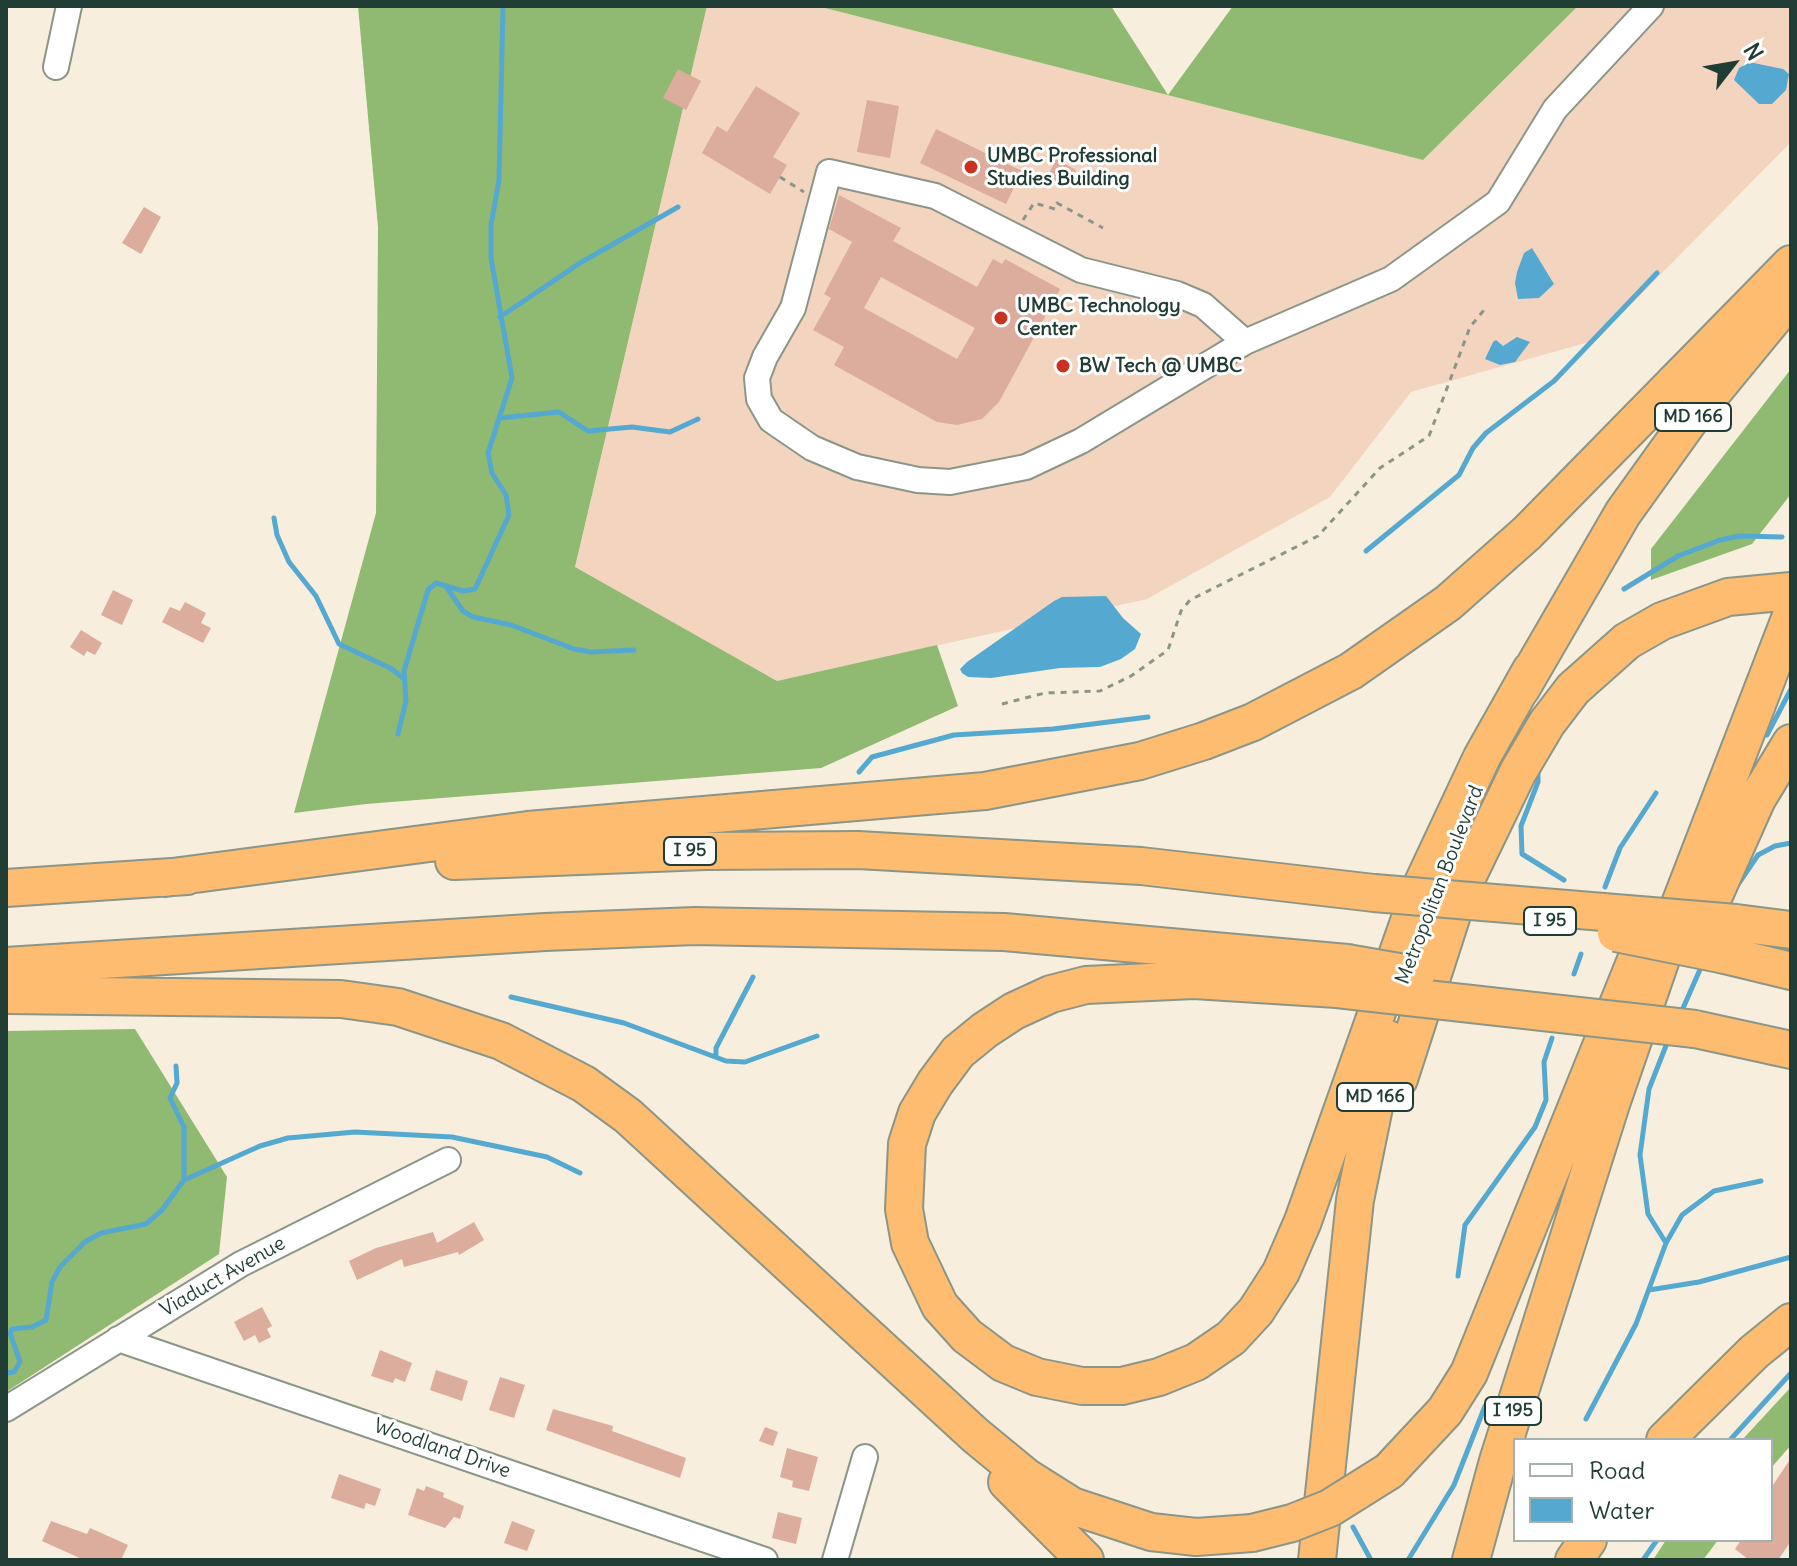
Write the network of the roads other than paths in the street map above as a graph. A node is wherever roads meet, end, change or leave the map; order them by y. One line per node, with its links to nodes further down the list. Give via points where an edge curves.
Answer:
1 (69, 6): 3 (street)
2 (1651, 6): 6 (street, via 1555,109 1498,202 1391,279)
3 (56, 67)
4 (1791, 264): 12 (highway, via 1527,533 1448,603 1351,671 1204,741 1140,761 985,791 528,830)
5 (1791, 297): 10 (highway, Metropolitan Boulevard / MD 166, via 1689,421 1623,513)
6 (1245, 342): 6 (street, via 1055,455 1026,467 950,482 857,467 812,448 771,420 759,399 757,378 793,308 829,172 935,196 1081,270 1177,294 1203,305)
7 (1791, 591): 30 (highway, via 1728,597 1643,631 1573,689 1518,772 1458,896 1396,1090)
8 (1791, 606): 23 (highway, bridge, via 1661,897 1487,1334 1445,1411 1389,1471 1330,1508 1292,1523 1252,1533 1196,1537 1151,1532 1072,1506 1026,1477)
9 (1791, 616): 22 (highway, via 1680,904)
10 (1531, 670): 18 (highway, via 1482,757 1422,885 1281,1272 1231,1338 1196,1362 1159,1377 1122,1386 1082,1386 1003,1363 967,1336 940,1306 910,1243 904,1209 907,1144 917,1113 958,1052 1014,1011 1086,985); 30 (highway, Metropolitan Boulevard / MD 166, via 1487,759 1440,875 1397,1003 1355,1200)
11 (1791, 743): 22 (highway, via 1757,799 1620,1108)
12 (165, 878): 13 (highway, I 95); 15 (highway, I 95, bridge, via 550,856 858,850 1141,866 1374,893 1553,922)
13 (6, 888)
14 (1791, 930): 15 (highway)
15 (1730, 939): 17 (highway, I 95)
16 (6, 966): 18 (highway, via 695,926 1004,932)
17 (1791, 971)
18 (1342, 976): 20 (highway, bridge, via 1695,1029)
19 (6, 995): 23 (highway, via 341,999 457,1023 542,1060 628,1116)
20 (1791, 1050)
21 (448, 1160): 25 (street, Viaduct Avenue, via 280,1243)
22 (1560, 1262): 34 (highway, I 195)
23 (847, 1317): 33 (highway)
24 (1791, 1322): 27 (highway)
25 (118, 1339): 26 (street, Viaduct Avenue); 31 (street, Woodland Drive)
26 (6, 1409)
27 (1667, 1438)
28 (865, 1457): 32 (street)
29 (1587, 1542): 35 (highway)
30 (1318, 1555)
31 (765, 1560)
32 (835, 1560)
33 (1085, 1560)
34 (1471, 1560)
35 (1574, 1560)

